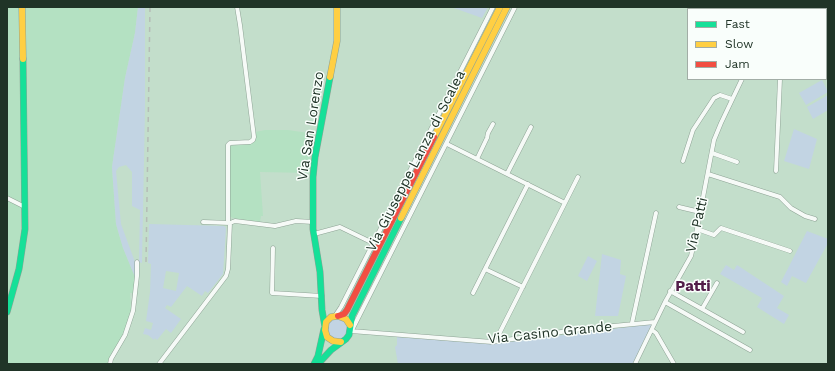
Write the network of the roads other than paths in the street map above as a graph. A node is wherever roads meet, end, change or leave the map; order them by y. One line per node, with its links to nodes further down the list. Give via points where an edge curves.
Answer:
1 (22, 7): 29 (street)
2 (236, 7): 35 (street, via 254,137 250,142 228,145)
3 (337, 7): 34 (street, Via San Lorenzo, via 337,40 314,167)
4 (493, 7): 8 (street, Via Giuseppe Lanza di Scalea)
5 (500, 7): 10 (street, Via Giuseppe Lanza di Scalea)
6 (508, 7): 9 (street, Via Giuseppe Lanza di Scalea); 55 (street, Via Giuseppe Lanza di Scalea, via 352,316)
7 (515, 7): 9 (street, Via Giuseppe Lanza di Scalea)
8 (489, 13): 10 (street, Via Giuseppe Lanza di Scalea); 38 (street, Via Giuseppe Lanza di Scalea)
9 (506, 25): 16 (street, Via Giuseppe Lanza di Scalea)
10 (486, 36): 51 (street, Via Giuseppe Lanza di Scalea, via 347,310)
11 (742, 80): 13 (street, Via Patti)
12 (780, 80): 21 (street)
13 (732, 99): 17 (street, Via Patti, via 716,135); 19 (street, via 720,95 714,98 693,130)
14 (493, 124): 18 (street)
15 (531, 127): 22 (street)
16 (447, 144): 18 (street); 55 (street, Via Giuseppe Lanza di Scalea)
17 (712, 153): 20 (street); 23 (street, Via Patti)
18 (477, 159): 22 (street)
19 (683, 161)
20 (736, 162)
21 (776, 171)
22 (507, 174): 25 (street)
23 (708, 174): 30 (street, Via Patti); 32 (street, via 780,198 791,208)
24 (578, 177): 27 (street)
25 (528, 184): 27 (street); 42 (street)
26 (7, 198): 29 (street)
27 (565, 203): 44 (street)
28 (679, 207): 30 (street)
29 (26, 208): 50 (street, via 19,269)
30 (700, 212): 36 (street, Via Patti)
31 (656, 213): 53 (street)
32 (814, 219)
33 (203, 222): 35 (street)
34 (313, 222): 35 (street, via 296,221 276,226); 37 (street, Via San Lorenzo)
35 (229, 223): 62 (street, via 226,276)
36 (697, 229): 40 (street, via 714,235 721,228); 45 (street, Via Patti, via 691,256)
37 (314, 234): 38 (street, via 340,227); 47 (street, Via San Lorenzo)
38 (373, 243): 51 (street, Via Giuseppe Lanza di Scalea)
39 (273, 248): 47 (street, via 272,292)
40 (790, 251)
41 (137, 262): 61 (street, via 133,311 125,335)
42 (485, 269): 44 (street); 46 (street)
43 (717, 283): 49 (street)
44 (523, 287): 59 (street)
45 (670, 291): 48 (street, Via Patti); 49 (street)
46 (473, 293)
47 (322, 297): 51 (street, Via San Lorenzo, via 327,311); 54 (street, Via San Lorenzo)
48 (665, 302): 52 (street, Via Patti); 60 (street)
49 (702, 309): 57 (street)
50 (7, 312)
51 (337, 316): 54 (street, via 329,319); 55 (street, via 346,319)
52 (655, 322): 53 (street, Via Casino Grande); 56 (street, Via Patti)
53 (632, 324): 59 (street, Via Casino Grande)
54 (325, 327): 58 (street, via 330,340); 63 (street, Via San Lorenzo)
55 (351, 329): 58 (street, via 348,337); 59 (street, Via Casino Grande, via 397,335)
56 (652, 330): 65 (street, Via Patti); 66 (street)
57 (743, 332)
58 (342, 341): 64 (street)
59 (498, 341)
60 (750, 350)
61 (110, 364)
62 (159, 364)
63 (314, 364)
64 (318, 364)
65 (635, 364)
66 (674, 364)

